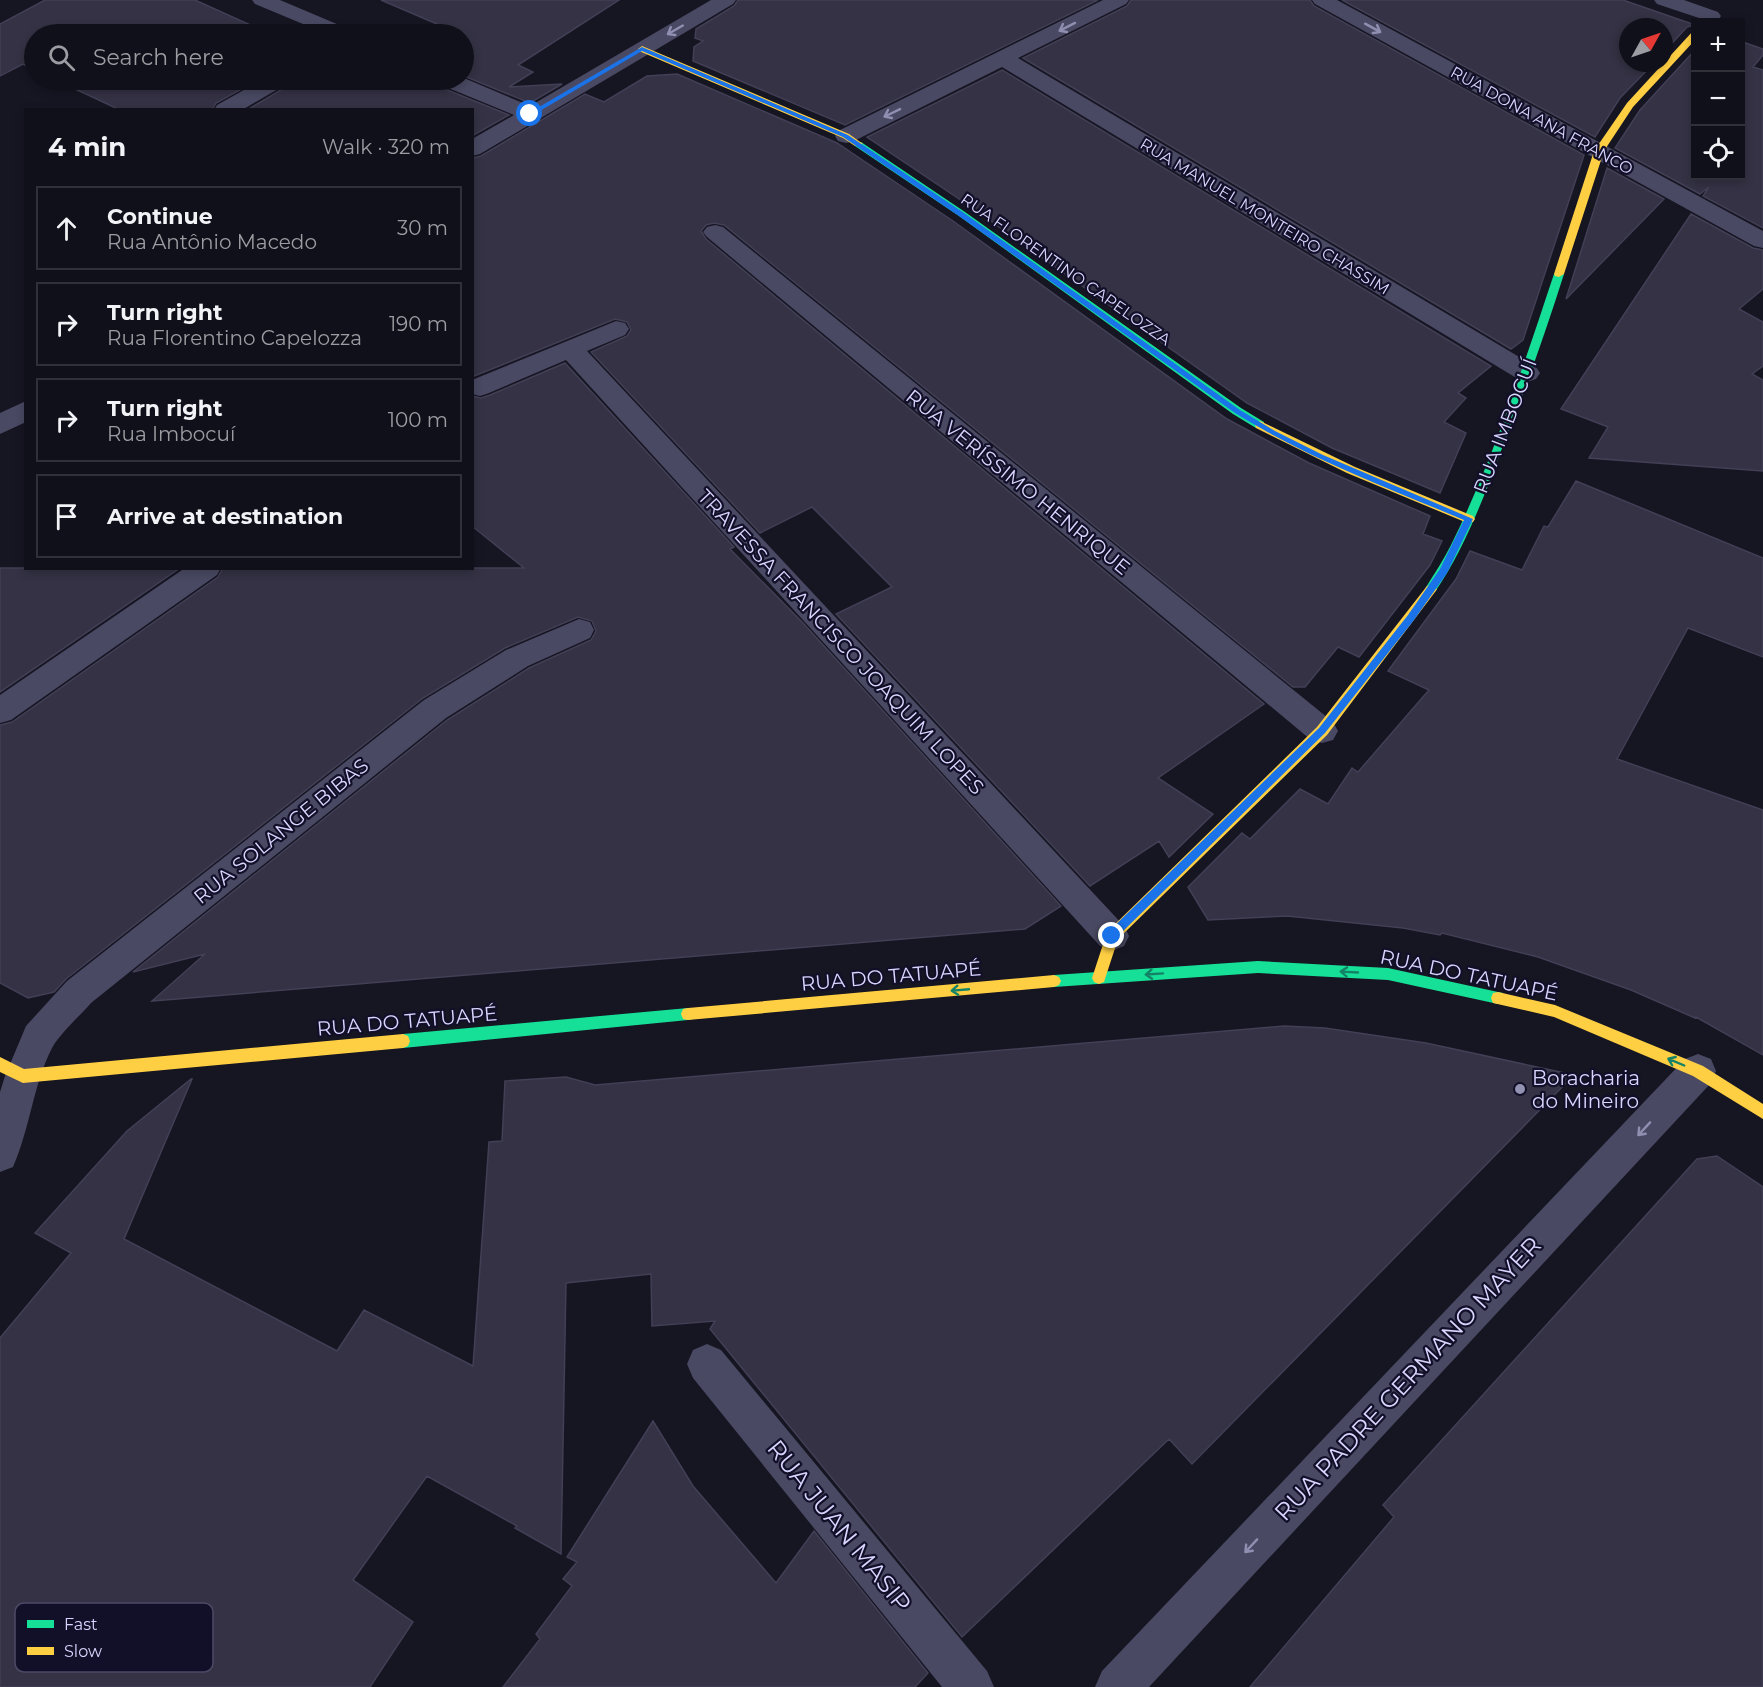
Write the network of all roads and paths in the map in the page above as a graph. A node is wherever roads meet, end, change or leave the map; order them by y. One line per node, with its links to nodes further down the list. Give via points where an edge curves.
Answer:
1 (262, 0): 9 (street)
2 (726, 0): 11 (street, one-way to 11)
3 (1119, 0): 12 (street, one-way to 12)
4 (1322, 0): 19 (street, RUA DONA ANA FRANCO, one-way to 19)
5 (1664, 0): 7 (street)
6 (1727, 0): 8 (street)
7 (1706, 18)
8 (1709, 18)
9 (320, 24)
10 (1691, 37): 19 (street, RUA IMBOCUÍ, via 1630,105)
11 (642, 49): 16 (street); 17 (street, RUA FLORENTINO CAPELOZZA)
12 (1004, 59): 17 (street, one-way to 17); 24 (street, RUA MANUEL MONTEIRO CHASSIM)
13 (260, 90): 15 (street)
14 (474, 90): 16 (street)
15 (228, 108)
16 (530, 114): 18 (street)
17 (846, 136): 28 (street, RUA FLORENTINO CAPELOZZA, via 1272,433)
18 (474, 148)
19 (1599, 151): 21 (street, RUA DONA ANA FRANCO); 24 (street, RUA IMBOCUÍ)
20 (715, 232): 32 (street, RUA VERÍSSIMO HENRIQUE)
21 (1763, 241)
22 (616, 329): 23 (street)
23 (571, 349): 25 (street); 33 (street, TRAVESSA FRANCISCO JOAQUIM LOPES)
24 (1527, 373): 28 (street, RUA IMBOCUÍ)
25 (480, 387)
26 (24, 411): 27 (street)
27 (0, 425)
28 (1469, 519): 32 (street, RUA IMBOCUÍ, via 1444,571)
29 (204, 570): 31 (street)
30 (579, 630): 35 (street, RUA SOLANGE BIBAS, via 517,658 435,709 79,992)
31 (0, 711)
32 (1322, 731): 33 (street, RUA IMBOCUÍ)
33 (1112, 936): 34 (street, RUA IMBOCUÍ)
34 (1099, 978): 35 (street, RUA DO TATUAPÉ, one-way to 35); 36 (street, RUA DO TATUAPÉ, one-way to 34, via 1555,1011 1388,975 1258,967)
35 (11, 1070): 38 (street, RUA SOLANGE BIBAS)
36 (1698, 1071): 37 (street, RUA DO TATUAPÉ); 41 (street, RUA PADRE GERMANO MAYER, one-way to 41)
37 (1763, 1112)
38 (0, 1154)
39 (707, 1364): 40 (street, RUA JUAN MASIP)
40 (971, 1687)
41 (1118, 1687)

